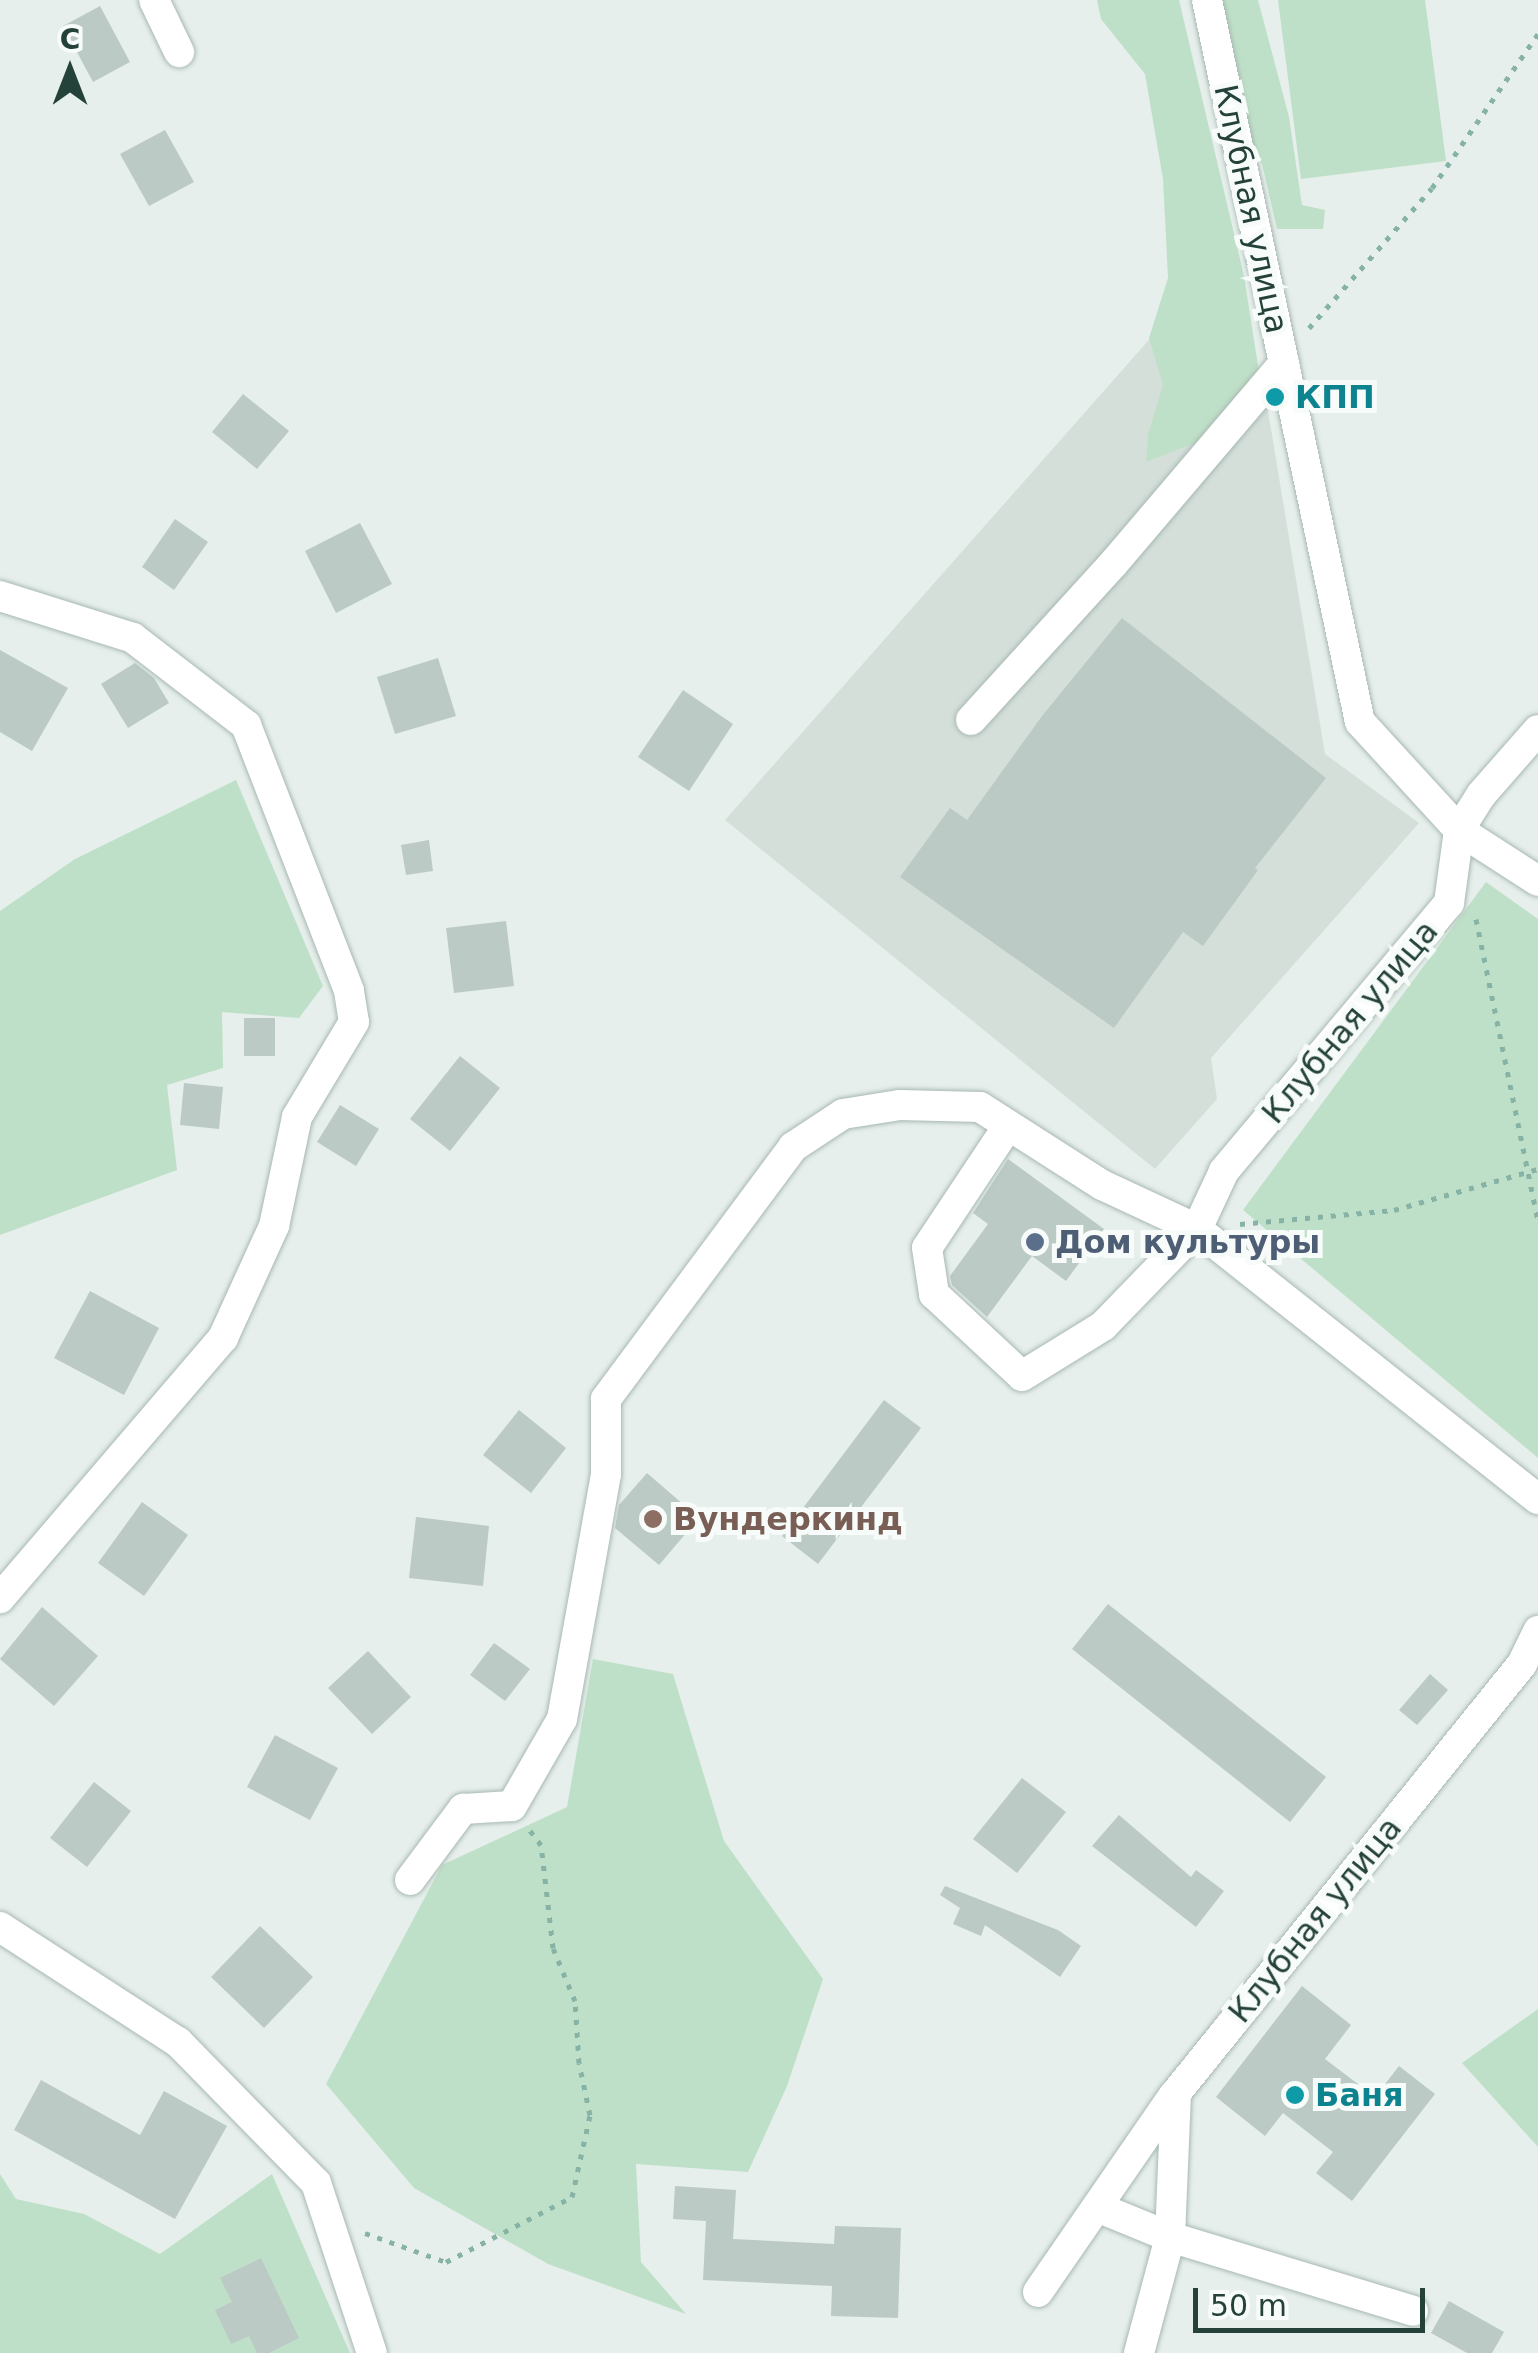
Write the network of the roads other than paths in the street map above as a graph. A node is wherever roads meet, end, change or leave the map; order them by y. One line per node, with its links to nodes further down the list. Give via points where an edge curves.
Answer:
1 (154, 0): 3 (street)
2 (1209, 3): 4 (street, Клубная улица)
3 (179, 52)
4 (1284, 363): 6 (street); 8 (street, Клубная улица, via 1360,722)
5 (0, 596): 13 (street, via 134,638 246,725 349,991 354,1022 296,1117 274,1226 222,1338)
6 (972, 720)
7 (1538, 730): 8 (street)
8 (1459, 830): 9 (street); 11 (street, Клубная улица, via 1450,904 1224,1171)
9 (1538, 882)
10 (1008, 1126): 11 (street, via 1102,1185); 11 (street, Клубная улица, via 927,1248 934,1294 1022,1376 1104,1326); 15 (street, via 980,1107 900,1105 843,1114 793,1147 606,1399 606,1474 562,1718 512,1806 463,1809)
11 (1197, 1229): 12 (street)
12 (1538, 1500)
13 (0, 1598)
14 (1538, 1632): 17 (street, Клубная улица, via 1522,1664)
15 (410, 1880)
16 (0, 1927): 22 (street, via 178,2042 316,2182)
17 (1176, 2093): 18 (street, Клубная улица); 19 (street)
18 (1097, 2207): 19 (street); 20 (street, Клубная улица)
19 (1170, 2237): 21 (street); 23 (street)
20 (1038, 2292)
21 (1413, 2311)
22 (372, 2353)
23 (1139, 2353)

